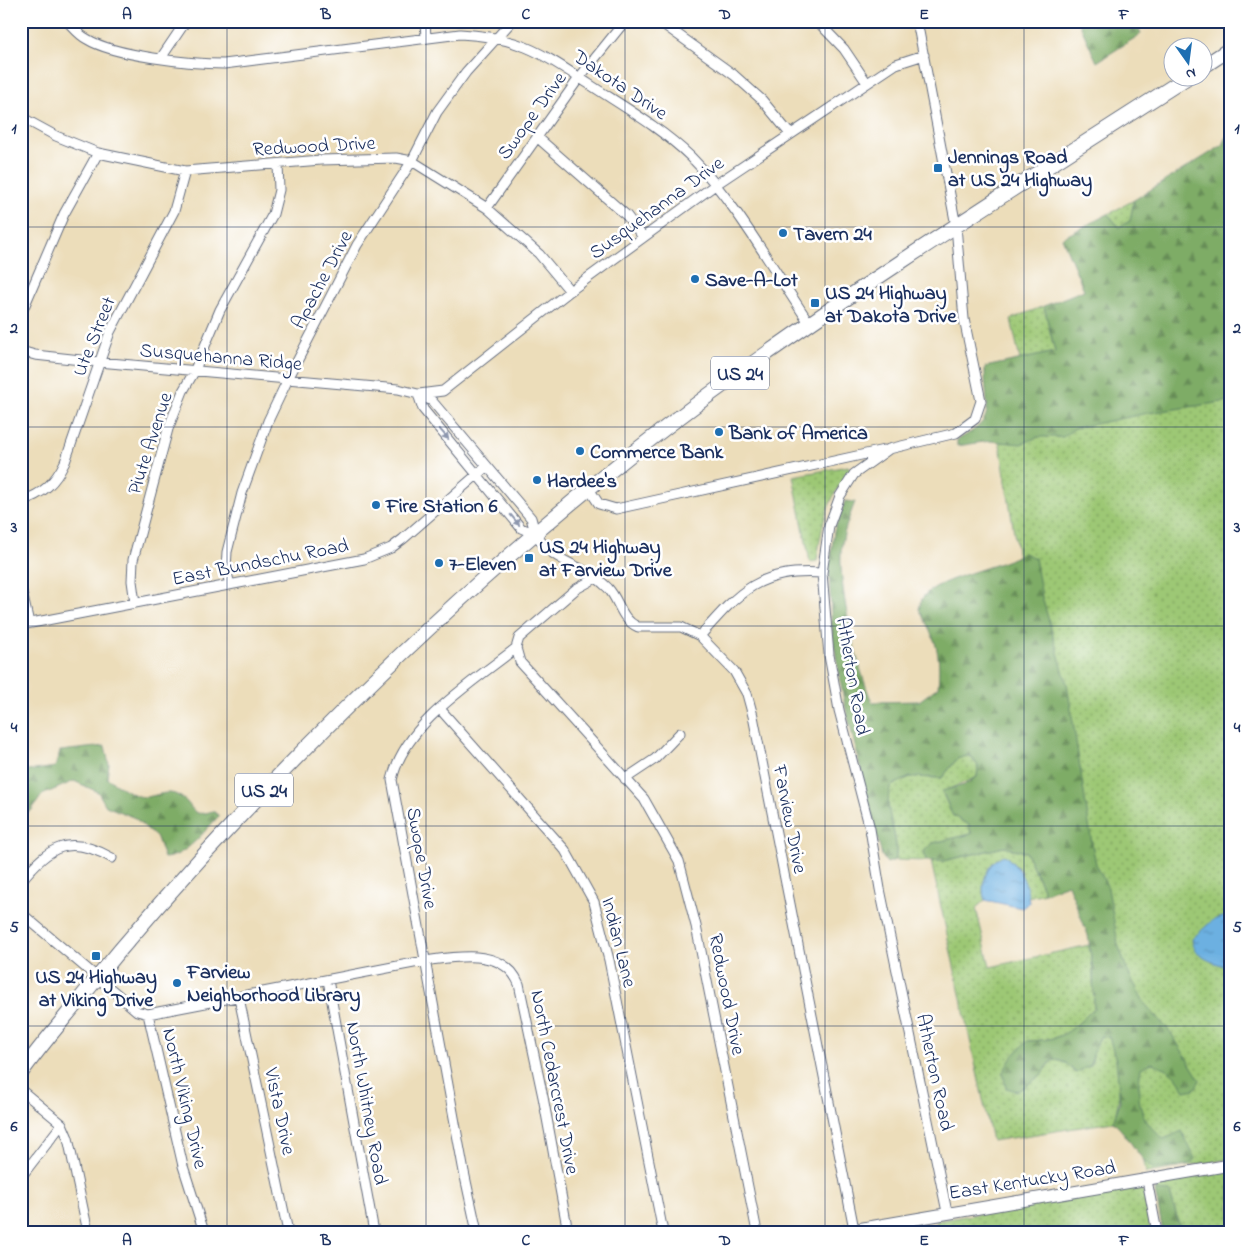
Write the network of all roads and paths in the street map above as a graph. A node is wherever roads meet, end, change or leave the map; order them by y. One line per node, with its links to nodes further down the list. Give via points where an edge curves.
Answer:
1 (66, 21): 9 (street, Dakota Drive)
2 (186, 21): 14 (street)
3 (425, 21): 10 (street)
4 (512, 21): 11 (street, Apache Drive)
5 (624, 21): 16 (street, Swope Drive)
6 (659, 21): 20 (street, via 734,75 762,100)
7 (817, 21): 17 (street, via 844,49)
8 (917, 21): 13 (street)
9 (76, 25): 14 (street, Dakota Drive, via 86,39 101,46)
10 (426, 38): 11 (street, Dakota Drive, via 460,34); 14 (street, Dakota Drive, via 224,64 193,64)
11 (496, 39): 16 (street, Dakota Drive, via 532,48); 23 (street, Apache Drive, via 466,72 437,112)
12 (1230, 49): 15 (highway)
13 (924, 55): 17 (street, Susquehanna Drive, via 896,64); 28 (street)
14 (161, 58)
15 (1214, 59)
16 (579, 78): 21 (street, Swope Drive); 26 (street, Dakota Drive, via 666,136 691,157)
17 (867, 83): 20 (street, Susquehanna Drive)
18 (1170, 88): 28 (highway, US 24)
19 (21, 117): 22 (street, Redwood Drive)
20 (790, 134): 26 (street, Susquehanna Drive)
21 (537, 137): 27 (street, Swope Drive); 29 (street, via 627,216)
22 (98, 153): 25 (street, Redwood Drive); 31 (street, via 64,214)
23 (412, 161): 24 (street, Redwood Drive, via 396,158); 27 (street, Redwood Drive); 36 (street, Apache Drive, via 357,245)
24 (278, 164): 25 (street, Redwood Drive); 35 (street, Piute Avenue, via 279,190 273,214 220,310)
25 (185, 170): 34 (street, Ute Street, via 174,211 124,303)
26 (715, 185): 29 (street, Susquehanna Drive); 32 (street, Dakota Drive)
27 (487, 208): 30 (street, Redwood Drive, via 539,254)
28 (956, 226): 32 (highway, US 24); 38 (street, Atherton Road, via 964,318 981,401 979,410 970,424 956,433)
29 (643, 237): 30 (street, Susquehanna Drive)
30 (570, 291): 37 (street, Susquehanna Drive, via 443,391)
31 (21, 314)
32 (810, 324): 41 (highway, US 24, via 708,396)
33 (21, 351): 34 (street, Susquehanna Ridge)
34 (99, 362): 35 (street, Susquehanna Ridge); 44 (street, Ute Street, via 57,479 42,493)
35 (194, 372): 36 (street, Susquehanna Ridge); 50 (street, Piute Avenue, via 168,429 132,560)
36 (288, 379): 37 (street, Susquehanna Ridge, via 398,389); 48 (street, Apache Drive, via 268,421 242,494 227,552 226,570)
37 (418, 394): 39 (street, Susquehanna Ridge, via 432,401); 40 (street, one-way to 40, via 423,409)
38 (890, 449): 41 (street, via 616,509 600,504); 46 (street, Atherton Road, via 847,482 830,526)
39 (486, 466): 40 (street, East Bundschu Road); 42 (street, Susquehanna Ridge)
40 (478, 474): 43 (street); 48 (street, East Bundschu Road, via 403,539 379,553 364,559)
41 (589, 490): 45 (highway, US 24)
42 (507, 491): 43 (street); 45 (street, Susquehanna Ridge, via 532,518)
43 (497, 498): 45 (street, one-way to 45, via 521,528)
44 (21, 501)
45 (535, 534): 47 (street, Farview Drive, via 555,556); 61 (highway, US 24, via 331,721 208,851)
46 (822, 573): 52 (street, via 782,574 759,581 738,596); 71 (street, Atherton Road, via 839,710 870,829)
47 (596, 578): 52 (street, Farview Drive, via 610,590 622,615 632,624 638,627 681,627); 53 (street, Swope Drive, via 576,589 518,638)
48 (230, 585): 50 (street, East Bundschu Road)
49 (21, 588): 51 (street)
50 (135, 603): 51 (street, East Bundschu Road)
51 (25, 624)
52 (700, 636): 72 (street, Farview Drive, via 734,671 747,694 753,716)
53 (516, 648): 54 (street, Swope Drive); 56 (street, Redwood Drive, via 520,662)
54 (440, 709): 60 (street, Swope Drive, via 408,743 395,766 392,780); 79 (street, Indian Lane, via 565,850 594,902 609,960)
55 (680, 733): 56 (street, via 655,759)
56 (625, 778): 80 (street, Redwood Drive, via 644,799 664,830 685,878)
57 (112, 858): 58 (street, via 88,847 64,846 42,857)
58 (21, 881)
59 (21, 913): 61 (street, North Viking Drive)
60 (424, 961): 62 (street, North Cedarcrest Drive); 77 (street, Swope Drive); 78 (street, North Cedarcrest Drive, via 460,957 488,959 504,965 517,979)
61 (98, 977): 64 (street, North Viking Drive, via 137,1011); 65 (highway, US 24)
62 (328, 980): 63 (street, North Cedarcrest Drive); 76 (street, North Whitney Road)
63 (239, 998): 64 (street, North Cedarcrest Drive); 75 (street, Vista Drive)
64 (148, 1014): 74 (street, North Viking Drive, via 183,1166)
65 (21, 1073)
66 (21, 1090): 67 (street)
67 (62, 1124): 69 (street); 73 (street, via 68,1138)
68 (1230, 1165): 70 (main road, East Kentucky Road)
69 (21, 1177)
70 (1147, 1180): 71 (main road, East Kentucky Road); 82 (street)
71 (947, 1212): 72 (main road, East Kentucky Road)
72 (854, 1229): 81 (main road, East Kentucky Road)
73 (88, 1232)
74 (204, 1232)
75 (288, 1232)
76 (374, 1232)
77 (477, 1232)
78 (568, 1232)
79 (663, 1232)
80 (757, 1232)
81 (840, 1232)
82 (1157, 1232)

